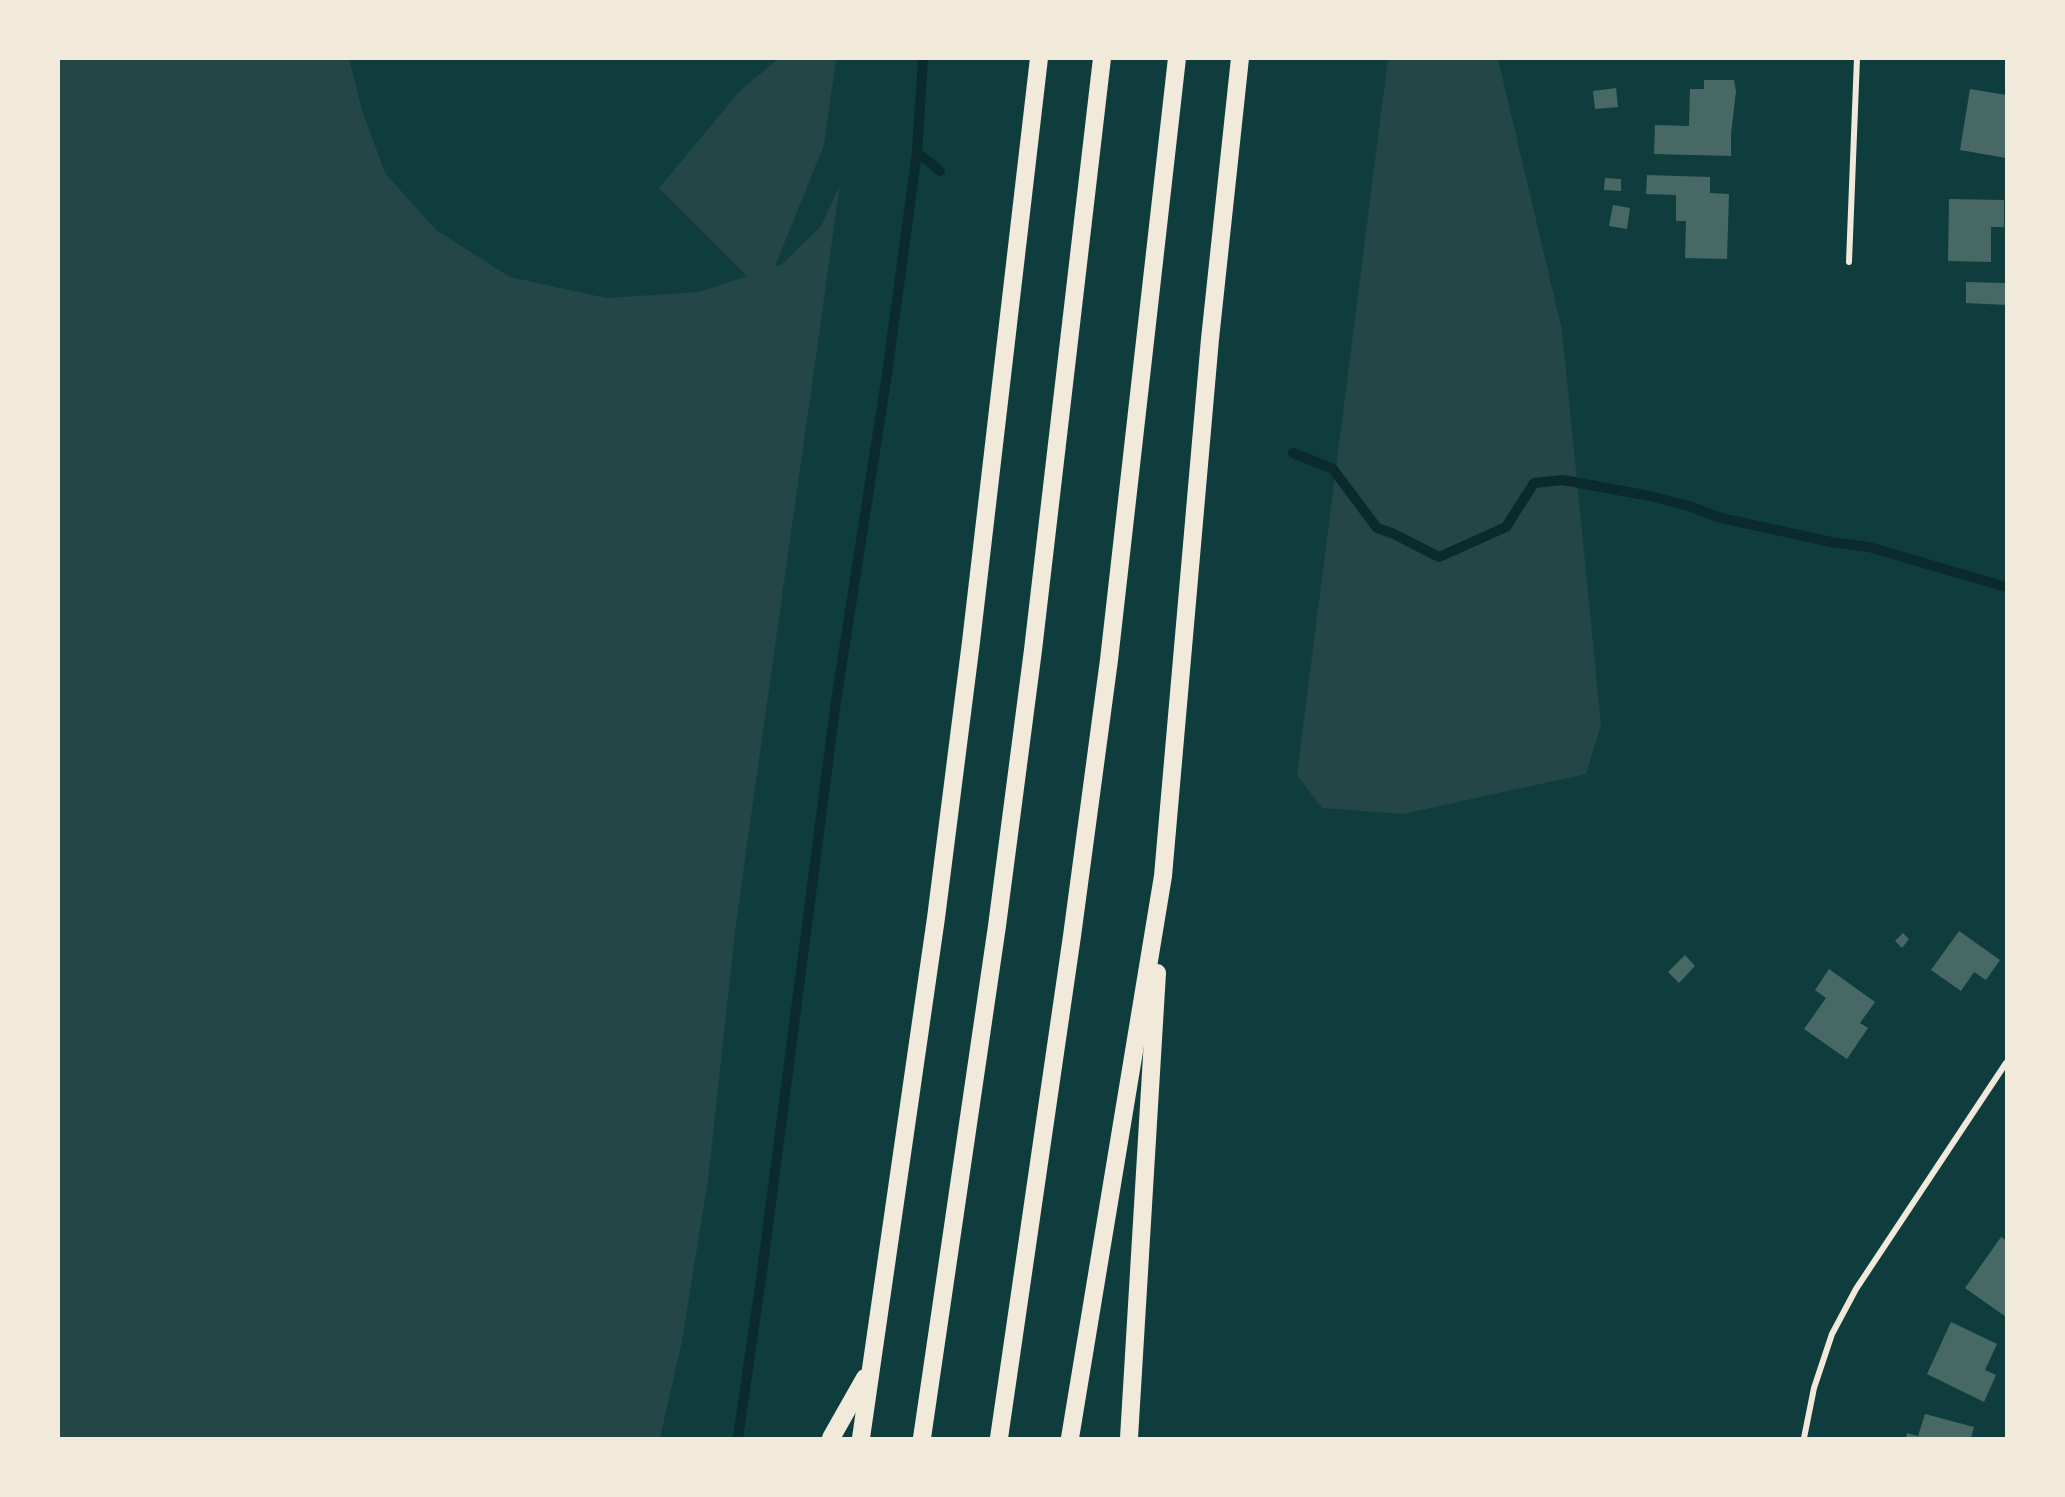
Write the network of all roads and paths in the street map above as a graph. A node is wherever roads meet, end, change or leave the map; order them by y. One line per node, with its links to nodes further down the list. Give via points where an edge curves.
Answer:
1 (1039, 58): 9 (highway, via 936,918)
2 (1102, 58): 12 (highway, via 1034,650)
3 (1177, 58): 13 (highway, via 1110,660)
4 (1240, 58): 7 (highway, via 1209,351)
5 (1857, 58): 6 (street)
6 (1849, 262)
7 (1163, 876): 14 (highway); 15 (highway)
8 (2007, 1063): 16 (street, via 1856,1289 1832,1334 1814,1388)
9 (872, 1366): 10 (highway); 11 (highway)
10 (831, 1438)
11 (861, 1438)
12 (922, 1438)
13 (999, 1438)
14 (1070, 1438)
15 (1129, 1438)
16 (1804, 1438)

